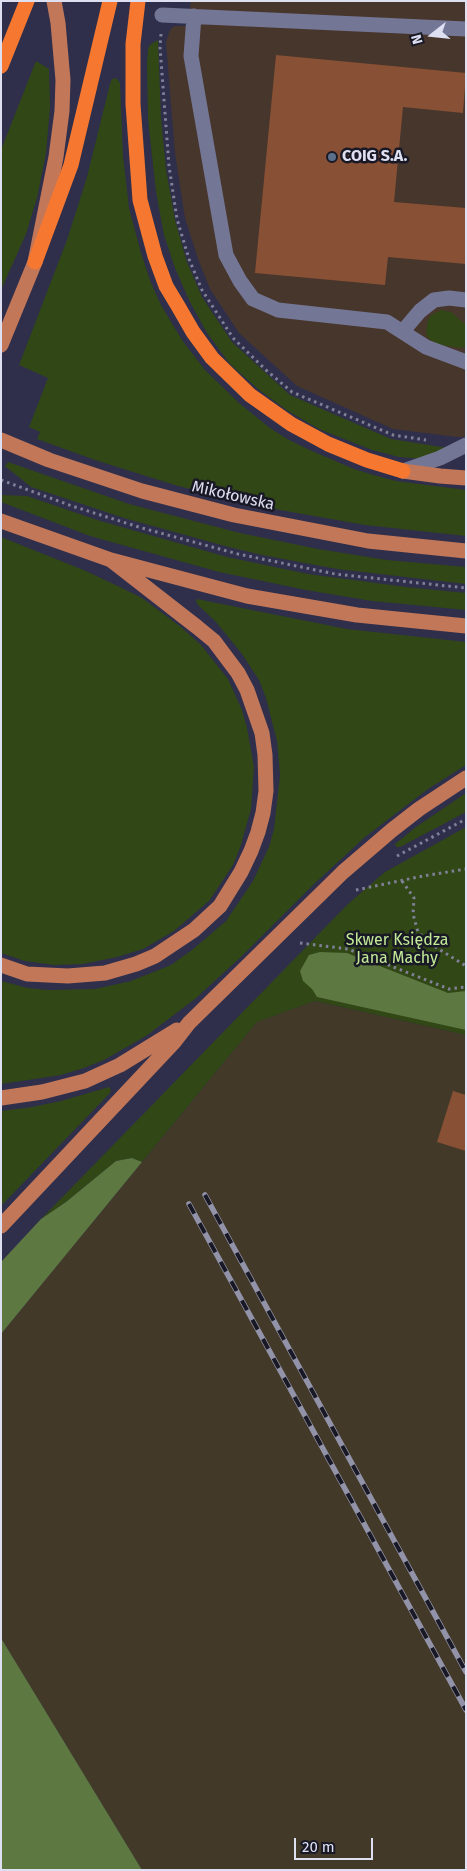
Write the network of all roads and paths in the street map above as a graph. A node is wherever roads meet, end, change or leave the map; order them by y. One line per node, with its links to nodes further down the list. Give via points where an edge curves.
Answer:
1 (27, 1): 8 (highway)
2 (54, 1): 9 (main road, via 61,49 62,111)
3 (110, 1): 9 (highway, via 71,165)
4 (138, 1): 16 (highway, via 133,44 133,104 140,200 166,286 212,358 250,396 328,444)
5 (162, 15): 6 (lane)
6 (194, 16): 7 (lane); 11 (lane, via 192,66 226,255 240,281 253,299 278,310 387,322)
7 (466, 29)
8 (1, 66)
9 (35, 262): 12 (main road)
10 (466, 300): 11 (lane, via 434,300)
11 (403, 331): 13 (lane, via 426,346)
12 (1, 345)
13 (466, 362)
14 (5, 442): 20 (main road, Mikołowska, via 133,488 234,515 368,541)
15 (466, 445): 16 (lane)
16 (403, 471): 17 (main road)
17 (466, 478)
18 (1, 480): 22 (path, via 90,512 238,554 334,574)
19 (1, 521): 21 (main road)
20 (466, 551)
21 (111, 560): 23 (main road, via 289,604 357,615); 29 (main road, via 214,642 246,690 262,733 265,755 266,791 258,832 242,872 220,906 194,930 155,956 105,973 68,976 27,974)
22 (466, 588)
23 (466, 626)
24 (466, 778): 32 (main road, via 406,819 350,866)
25 (466, 869): 26 (path)
26 (401, 880): 27 (path); 30 (path, via 414,898 413,914 418,932 429,943)
27 (349, 891)
28 (294, 942): 31 (path, via 348,949 449,989)
29 (1, 965)
30 (466, 966)
31 (466, 987)
32 (189, 1023): 33 (main road, via 120,1065 86,1081); 34 (main road)
33 (1, 1098)
34 (1, 1226)

